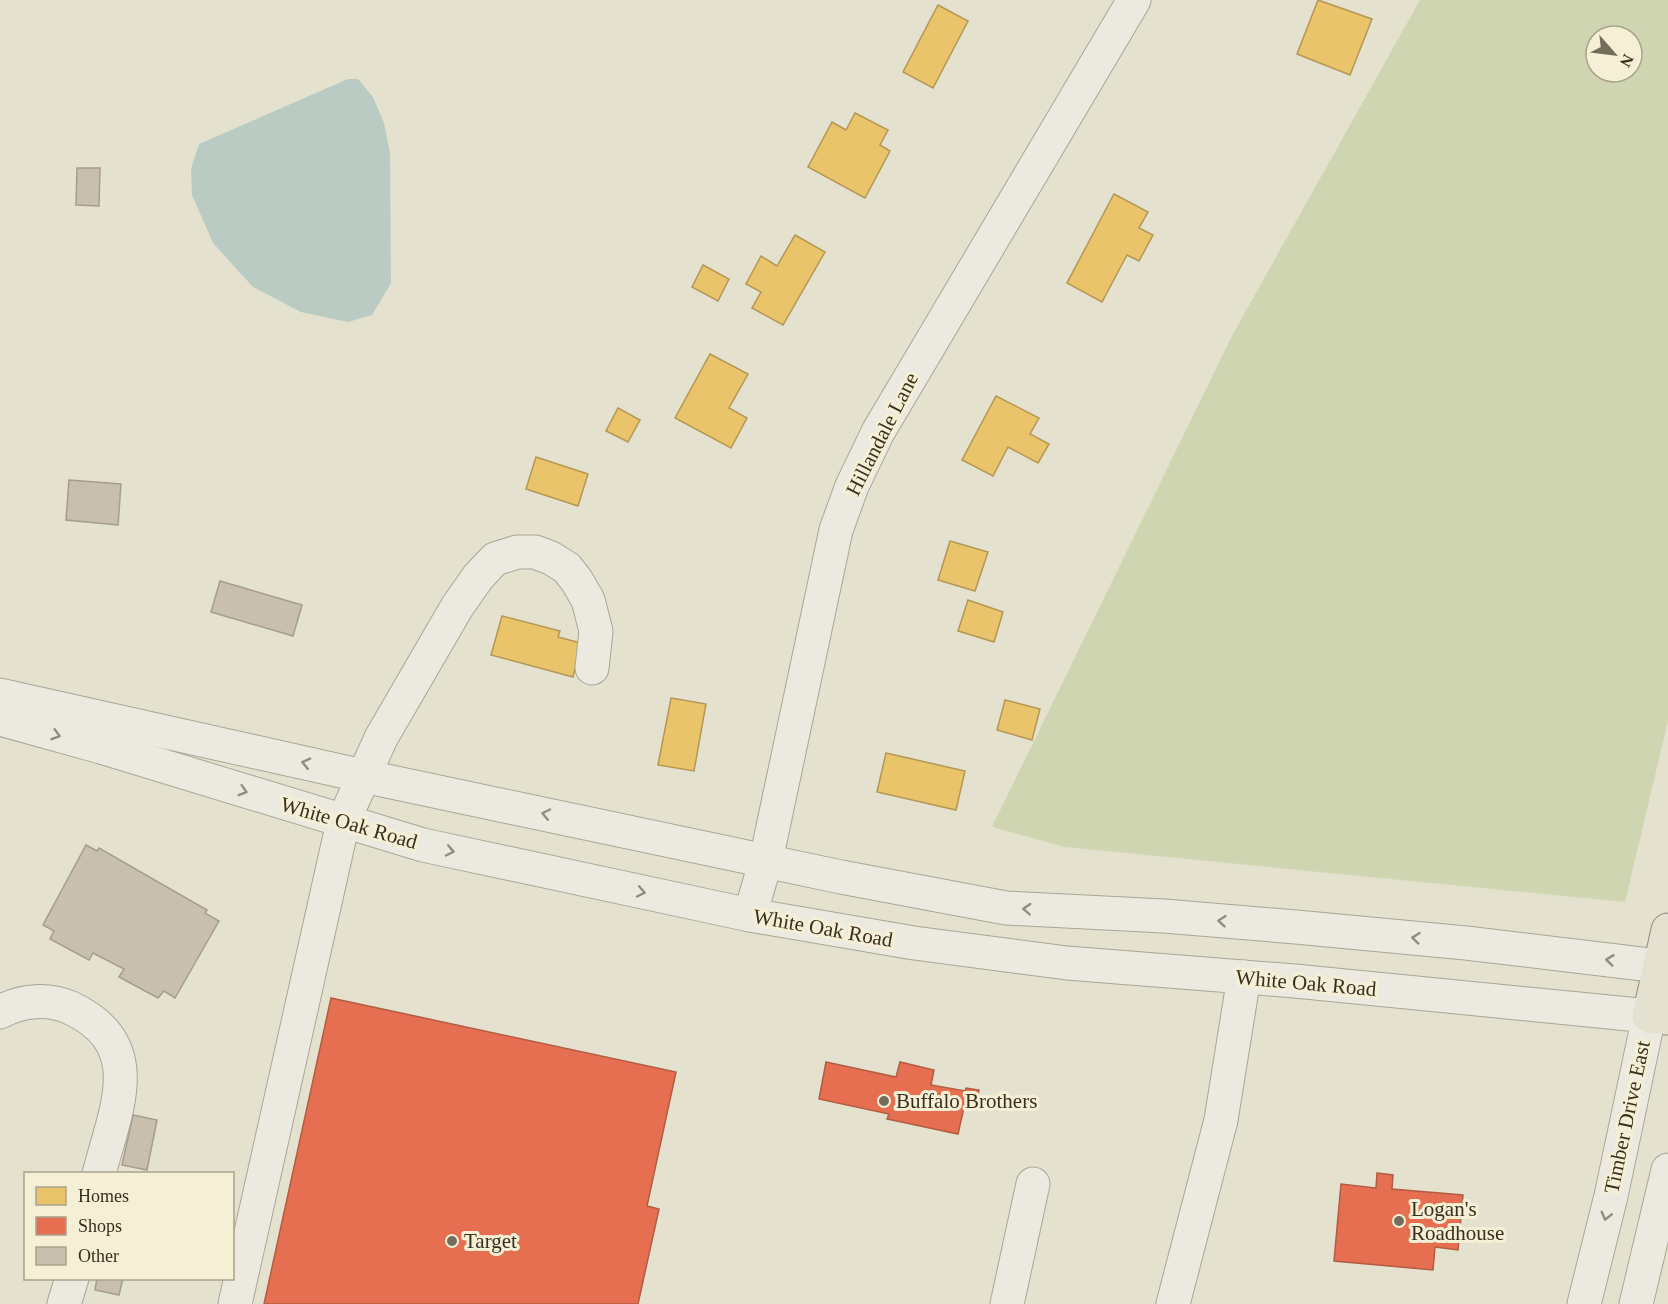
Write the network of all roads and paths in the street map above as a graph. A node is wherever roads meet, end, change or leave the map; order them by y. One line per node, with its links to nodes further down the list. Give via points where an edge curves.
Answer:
1 (1134, 0): 7 (street, Hillandale Lane, via 878,432 852,486 836,530)
2 (592, 668): 5 (street, via 596,631 588,600 567,568 535,552 517,552 495,559 457,607)
3 (0, 695): 5 (street, one-way to 3)
4 (0, 719): 6 (street, White Oak Road, one-way to 6)
5 (363, 776): 6 (street); 7 (street, one-way to 5)
6 (343, 822): 8 (street, White Oak Road, one-way to 8, via 423,845); 19 (street)
7 (766, 860): 8 (street, Hillandale Lane); 10 (street, one-way to 7, via 1296,927 1006,908)
8 (750, 915): 11 (street, White Oak Road, via 914,943 1067,963)
9 (1668, 930): 10 (main road, Timber Drive East)
10 (1664, 967): 13 (main road, Timber Drive East)
11 (1244, 977): 13 (street, White Oak Road); 21 (street, via 1221,1120)
12 (0, 1012): 15 (street, via 27,1002 56,1002 100,1026 114,1047 121,1066 122,1086)
13 (1659, 1017): 22 (street, Timber Drive East, one-way to 22)
14 (1668, 1170): 23 (street)
15 (99, 1172)
16 (1033, 1184): 20 (street)
17 (71, 1280): 18 (street)
18 (64, 1304)
19 (236, 1304)
20 (1007, 1304)
21 (1173, 1304)
22 (1584, 1304)
23 (1636, 1304)

